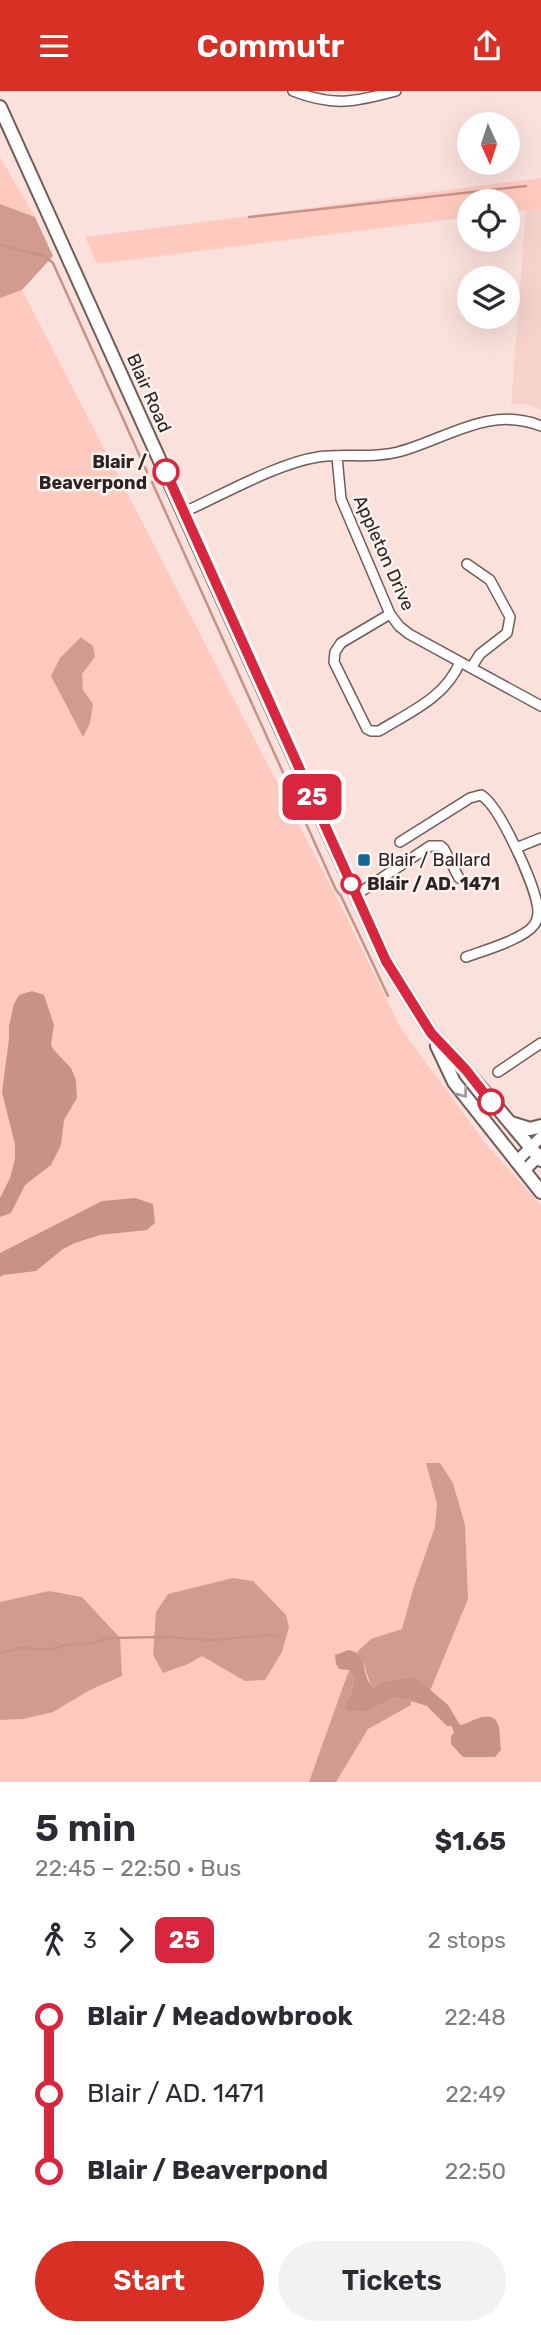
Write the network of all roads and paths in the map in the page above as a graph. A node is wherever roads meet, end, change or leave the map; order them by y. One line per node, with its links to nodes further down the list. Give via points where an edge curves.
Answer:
1 (293, 91): 2 (street, via 332,103)
2 (396, 91)
3 (0, 107): 6 (main road, Blair Road)
4 (541, 425): 5 (street, via 521,419 487,420 399,452)
5 (337, 457): 6 (street, via 292,463); 8 (street, Appleton Drive, via 341,499)
6 (184, 512): 16 (main road, Blair Road)
7 (467, 564): 10 (street, via 490,580 510,617 507,633 480,654)
8 (390, 614): 9 (street, Appleton Drive, via 409,634); 9 (street, via 341,643 335,652 334,662 367,729 379,731 436,696 454,677)
9 (460, 662): 10 (street, Appleton Drive)
10 (471, 668): 11 (street, Appleton Drive)
11 (541, 706)
12 (541, 838): 14 (street)
13 (400, 842): 14 (street, via 481,795 489,800)
14 (516, 848): 17 (street, via 537,904 534,926)
15 (459, 878): 16 (street, via 444,849 430,846)
16 (356, 895): 18 (main road, Blair Road, via 386,961)
17 (466, 957)
18 (431, 1033): 21 (main road, Blair Road); 25 (main road, Blair Road, one-way to 25, via 454,1082)
19 (541, 1044): 20 (street)
20 (498, 1072)
21 (508, 1122): 22 (main road, via 524,1129); 24 (main road, Blair Road)
22 (541, 1126)
23 (541, 1137): 24 (street)
24 (538, 1155): 25 (street)
25 (520, 1167): 26 (main road, Blair Road)
26 (541, 1192)

